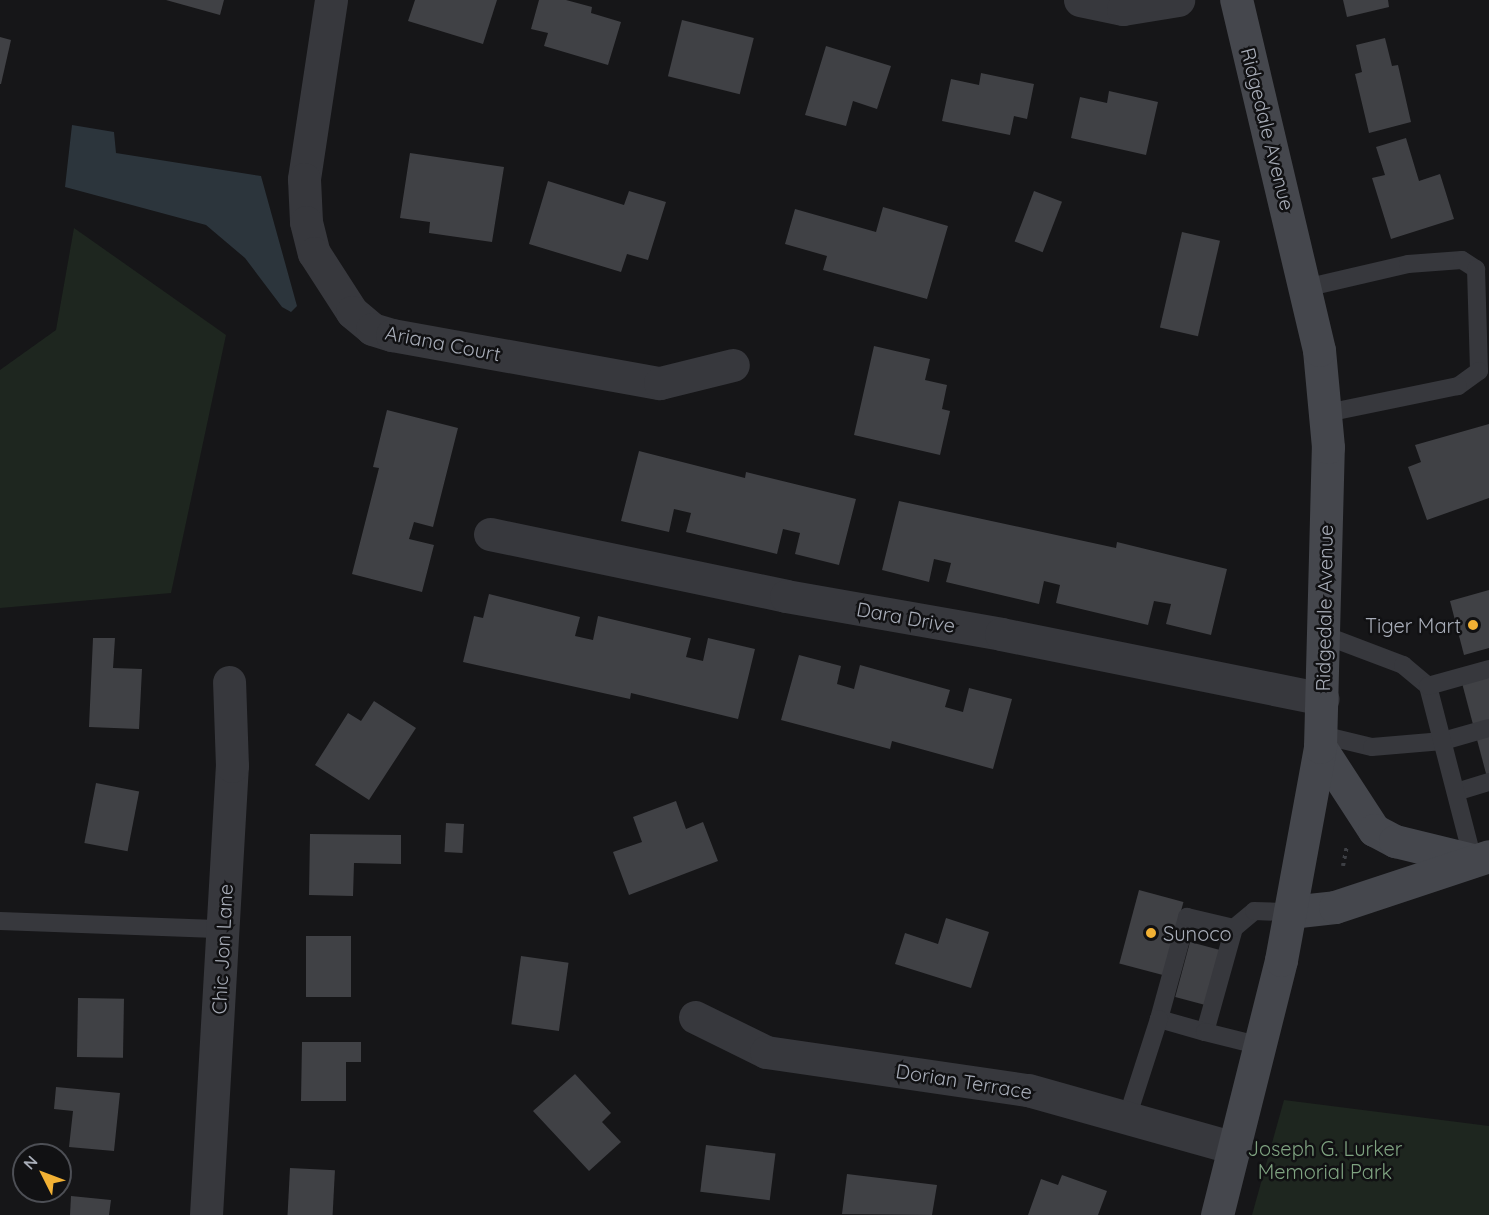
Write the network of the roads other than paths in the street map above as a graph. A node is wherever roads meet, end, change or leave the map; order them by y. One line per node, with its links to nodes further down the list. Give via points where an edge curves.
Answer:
1 (331, 0): 6 (street, Ariana Court, via 304,178 306,222 314,253 332,286 372,328 660,383)
2 (1080, 0): 3 (street, via 1123,9)
3 (1178, 0)
4 (1236, 0): 5 (main road, Ridgedale Avenue)
5 (1305, 288): 7 (main road, Ridgedale Avenue); 7 (lane, via 1408,264 1462,260 1476,269 1479,371 1458,386)
6 (733, 365)
7 (1327, 413): 9 (main road, Ridgedale Avenue)
8 (490, 534): 13 (street, Dara Drive, via 786,596 1001,634)
9 (1324, 635): 12 (lane, via 1403,665); 13 (main road, Ridgedale Avenue)
10 (1489, 669): 12 (lane)
11 (229, 682): 23 (street, Chic Jon Lane, via 232,766)
12 (1428, 686): 16 (lane)
13 (1323, 699): 15 (main road, Ridgedale Avenue)
14 (1489, 728): 16 (lane)
15 (1321, 741): 16 (lane, via 1372,747); 19 (main road, via 1374,831 1395,842); 20 (main road, Ridgedale Avenue)
16 (1443, 741): 18 (lane)
17 (1489, 782): 18 (lane)
18 (1456, 792): 19 (lane)
19 (1481, 858): 20 (main road, via 1335,907)
20 (1290, 912): 22 (lane, via 1254,911); 27 (main road, Ridgedale Avenue)
21 (0, 921): 23 (lane)
22 (1234, 928): 25 (lane, via 1186,916); 26 (lane)
23 (223, 929): 30 (street, Chic Jon Lane)
24 (695, 1017): 28 (street, Dorian Terrace, via 766,1052 1028,1090)
25 (1159, 1019): 26 (lane); 28 (lane)
26 (1205, 1032): 27 (lane)
27 (1261, 1046): 29 (main road, Ridgedale Avenue)
28 (1127, 1118): 29 (street, Dorian Terrace)
29 (1235, 1148): 31 (main road, Ridgedale Avenue)
30 (206, 1215)
31 (1217, 1215)

